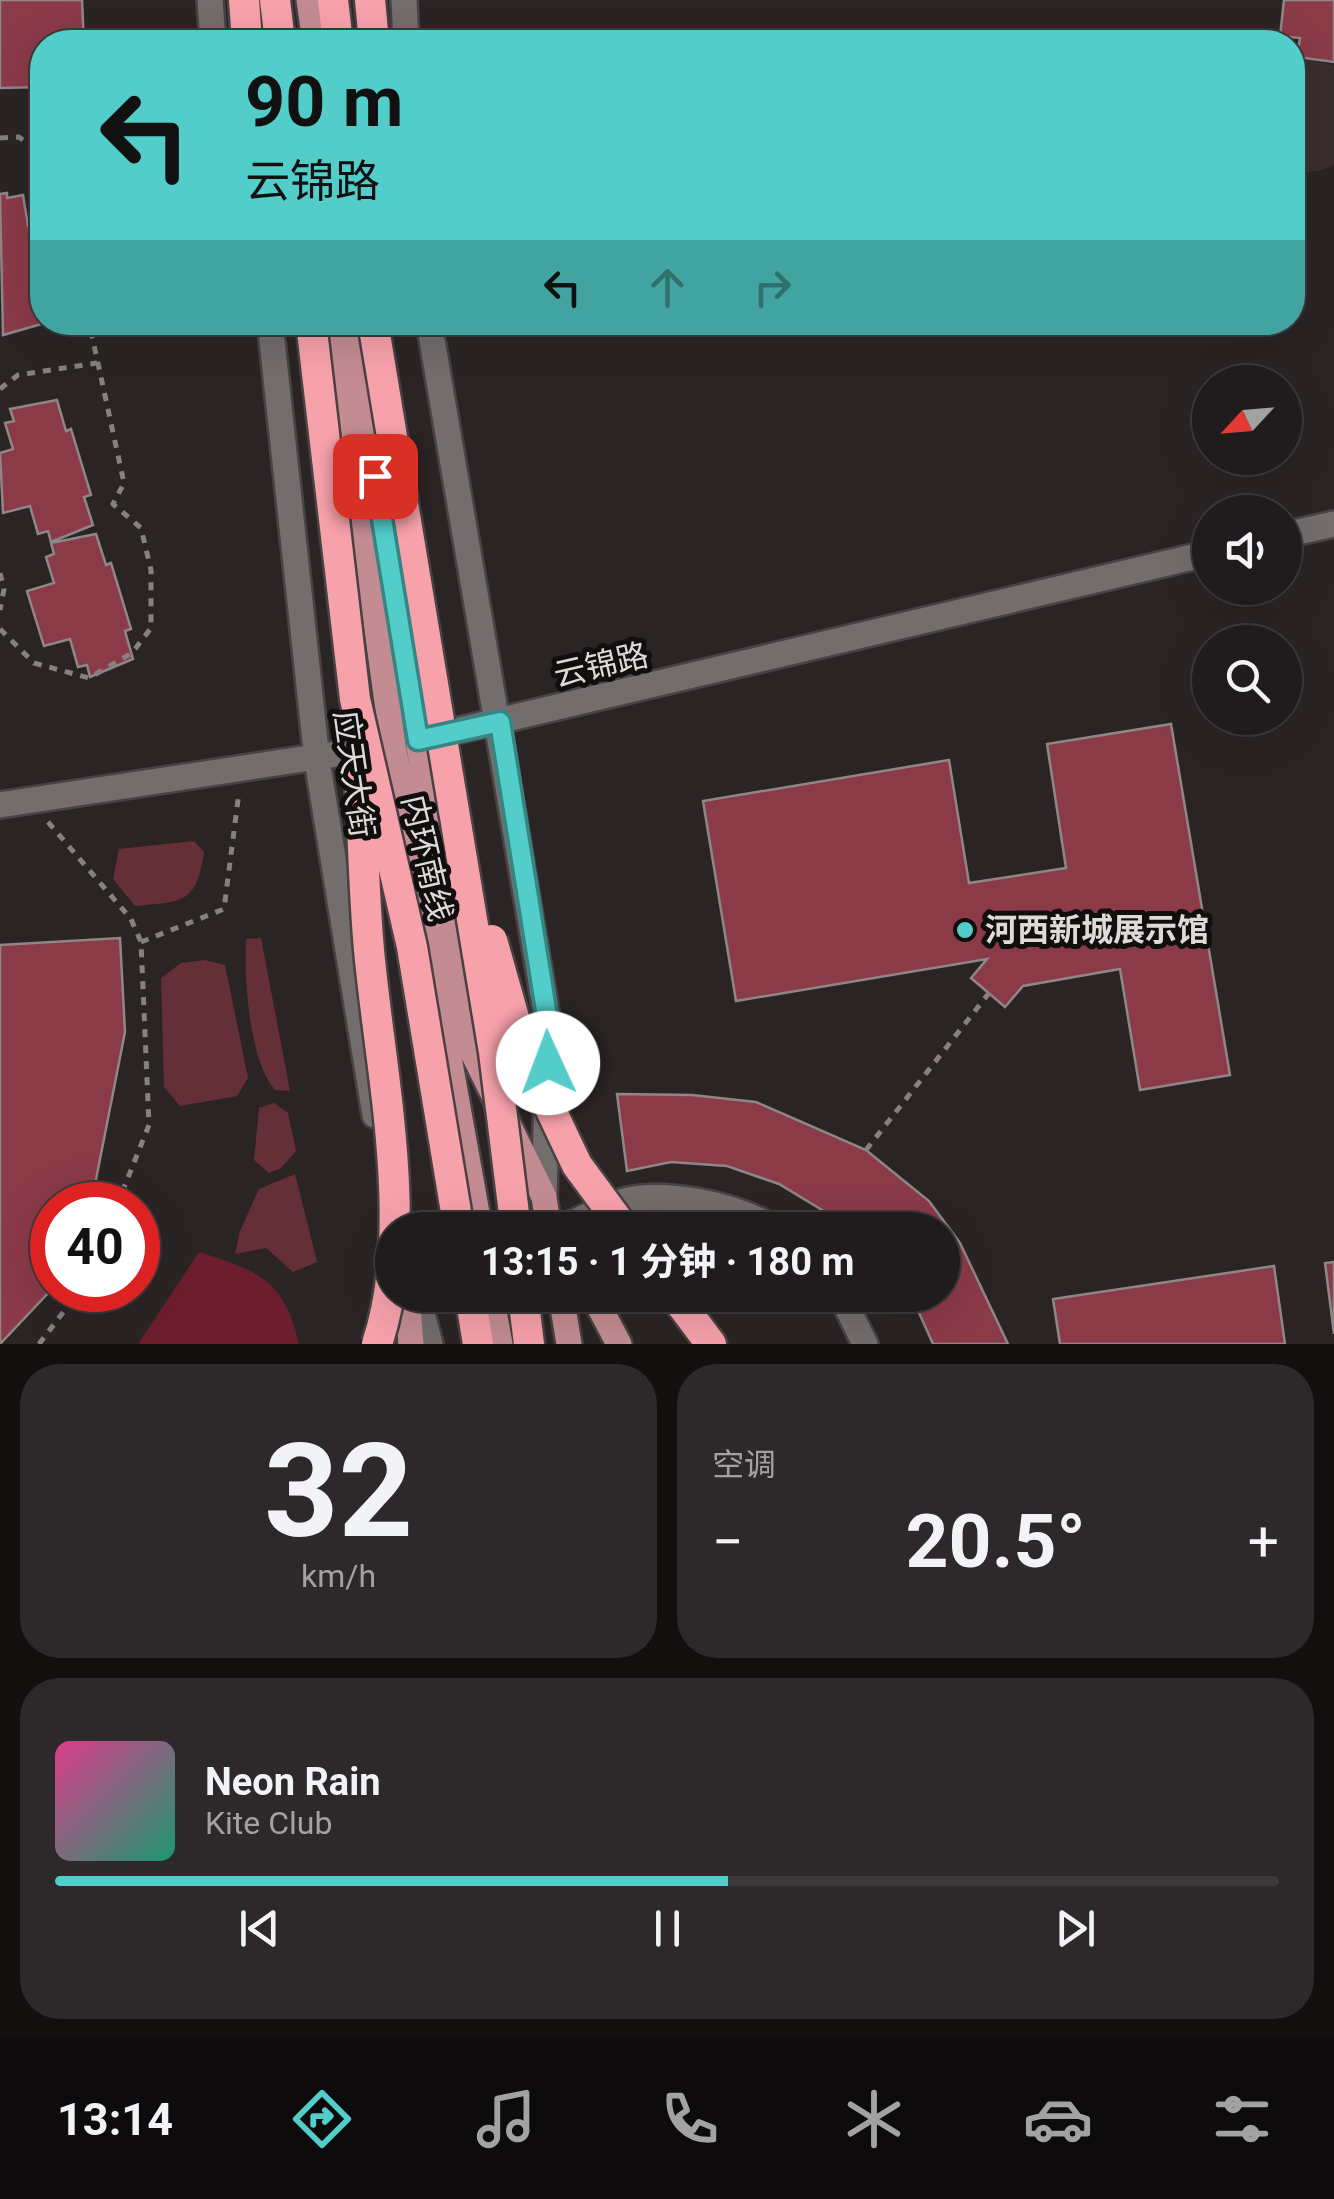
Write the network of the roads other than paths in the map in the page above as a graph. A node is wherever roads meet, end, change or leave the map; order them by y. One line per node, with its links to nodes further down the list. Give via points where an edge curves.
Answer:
1 (210, 0): 9 (street)
2 (244, 0): 10 (highway)
3 (275, 0): 11 (highway)
4 (296, 0): 12 (main road)
5 (309, 0): 13 (main road)
6 (333, 0): 14 (highway)
7 (370, 0): 15 (highway)
8 (404, 0): 16 (street)
9 (211, 30)
10 (246, 30)
11 (279, 30)
12 (299, 30)
13 (313, 30)
14 (337, 30)
15 (372, 30)
16 (405, 30)
17 (271, 335): 30 (street, 应天大街)
18 (310, 335): 27 (highway, 内环南线, bridge)
19 (311, 335): 29 (main road)
20 (336, 335): 29 (main road, 应天大街)
21 (354, 335): 29 (main road, 应天大街)
22 (374, 335): 31 (highway, 内环南线, bridge)
23 (431, 335): 28 (street, 应天大街)
24 (1334, 524): 25 (street)
25 (1302, 532)
26 (1192, 557): 28 (street, 云锦路)
27 (355, 699): 36 (highway, 内环南线, bridge, via 412,947); 53 (highway, bridge, via 369,949 392,1146 390,1303)
28 (500, 722): 29 (street, 云锦路); 34 (street, 应天大街, via 549,1029)
29 (405, 742): 30 (street, 云锦路); 34 (main road, 应天大街, via 465,1037); 37 (main road, 应天大街)
30 (316, 760): 32 (street, 云锦路); 33 (street, 应天大街)
31 (447, 777): 38 (highway, 内环南线, bridge); 42 (highway, bridge, via 524,1053 577,1165)
32 (0, 805)
33 (382, 1158): 35 (main road)
34 (544, 1197): 39 (main road, 应天大街); 40 (main road)
35 (394, 1212)
36 (456, 1212)
37 (477, 1212)
38 (514, 1212)
39 (547, 1212)
40 (552, 1212)
41 (598, 1212): 43 (street, via 621,1201 663,1197)
42 (612, 1212)
43 (731, 1212)
44 (408, 1312): 54 (main road)
45 (422, 1312): 55 (street)
46 (473, 1312): 56 (highway)
47 (494, 1312): 57 (main road)
48 (525, 1312): 58 (highway)
49 (564, 1312): 59 (main road)
50 (602, 1312): 60 (main road)
51 (687, 1312): 61 (highway)
52 (849, 1312): 62 (street)
53 (377, 1344)
54 (411, 1344)
55 (430, 1344)
56 (478, 1344)
57 (500, 1344)
58 (529, 1344)
59 (569, 1344)
60 (619, 1344)
61 (711, 1344)
62 (865, 1344)

